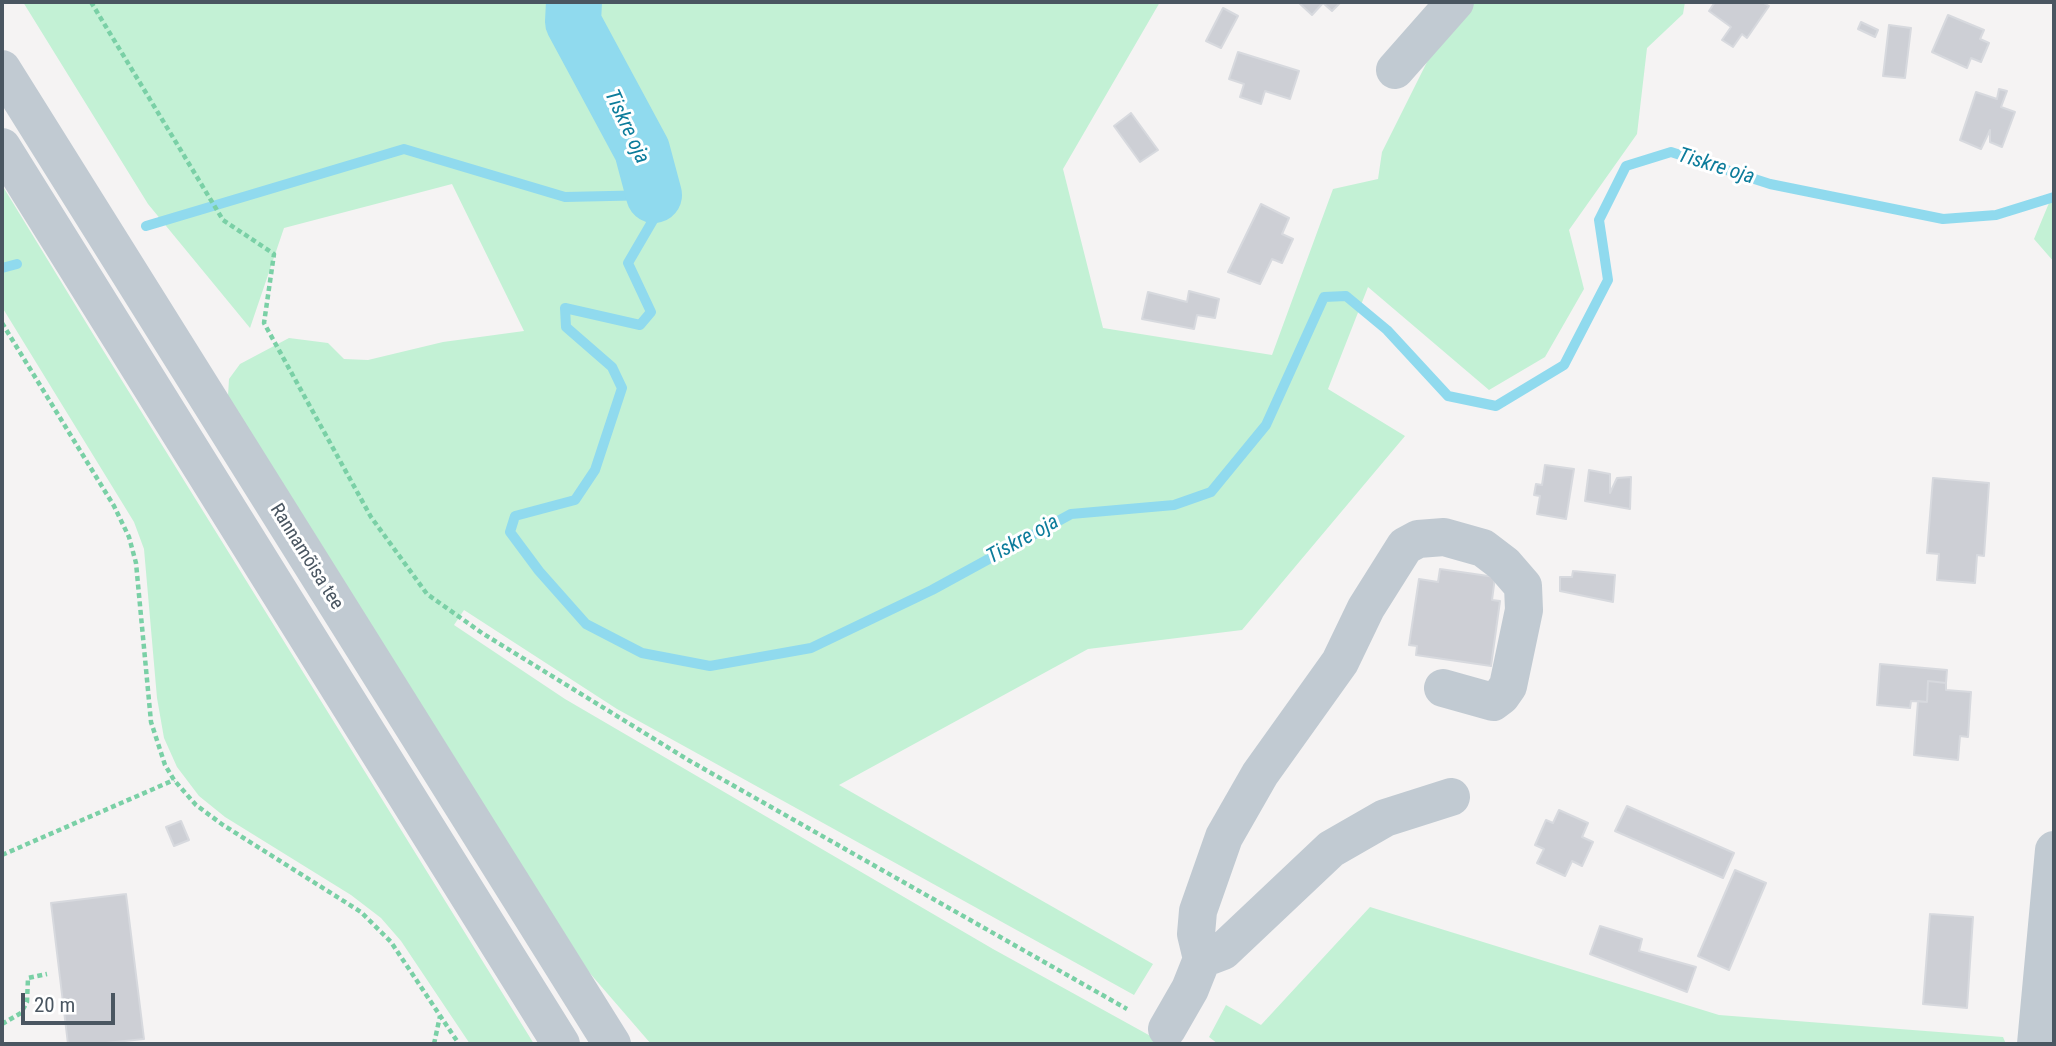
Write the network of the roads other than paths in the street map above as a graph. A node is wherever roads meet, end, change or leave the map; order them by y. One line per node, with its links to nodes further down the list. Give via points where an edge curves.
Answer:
1 (1455, 2): 3 (street)
2 (2, 69): 11 (street, Rannamõisa tee)
3 (1395, 69)
4 (2, 147): 10 (street)
5 (1443, 688): 8 (street, via 1493,702 1501,696 1524,610 1523,586 1504,564 1483,548 1444,537 1419,539 1405,546 1366,608 1340,662 1260,774 1224,837 1198,911 1196,934)
6 (1451, 797): 8 (street, via 1385,818 1331,849 1223,951)
7 (2054, 850): 12 (street)
8 (1202, 959): 9 (street)
9 (1167, 1029)
10 (561, 1044)
11 (612, 1044)
12 (2036, 1044)

